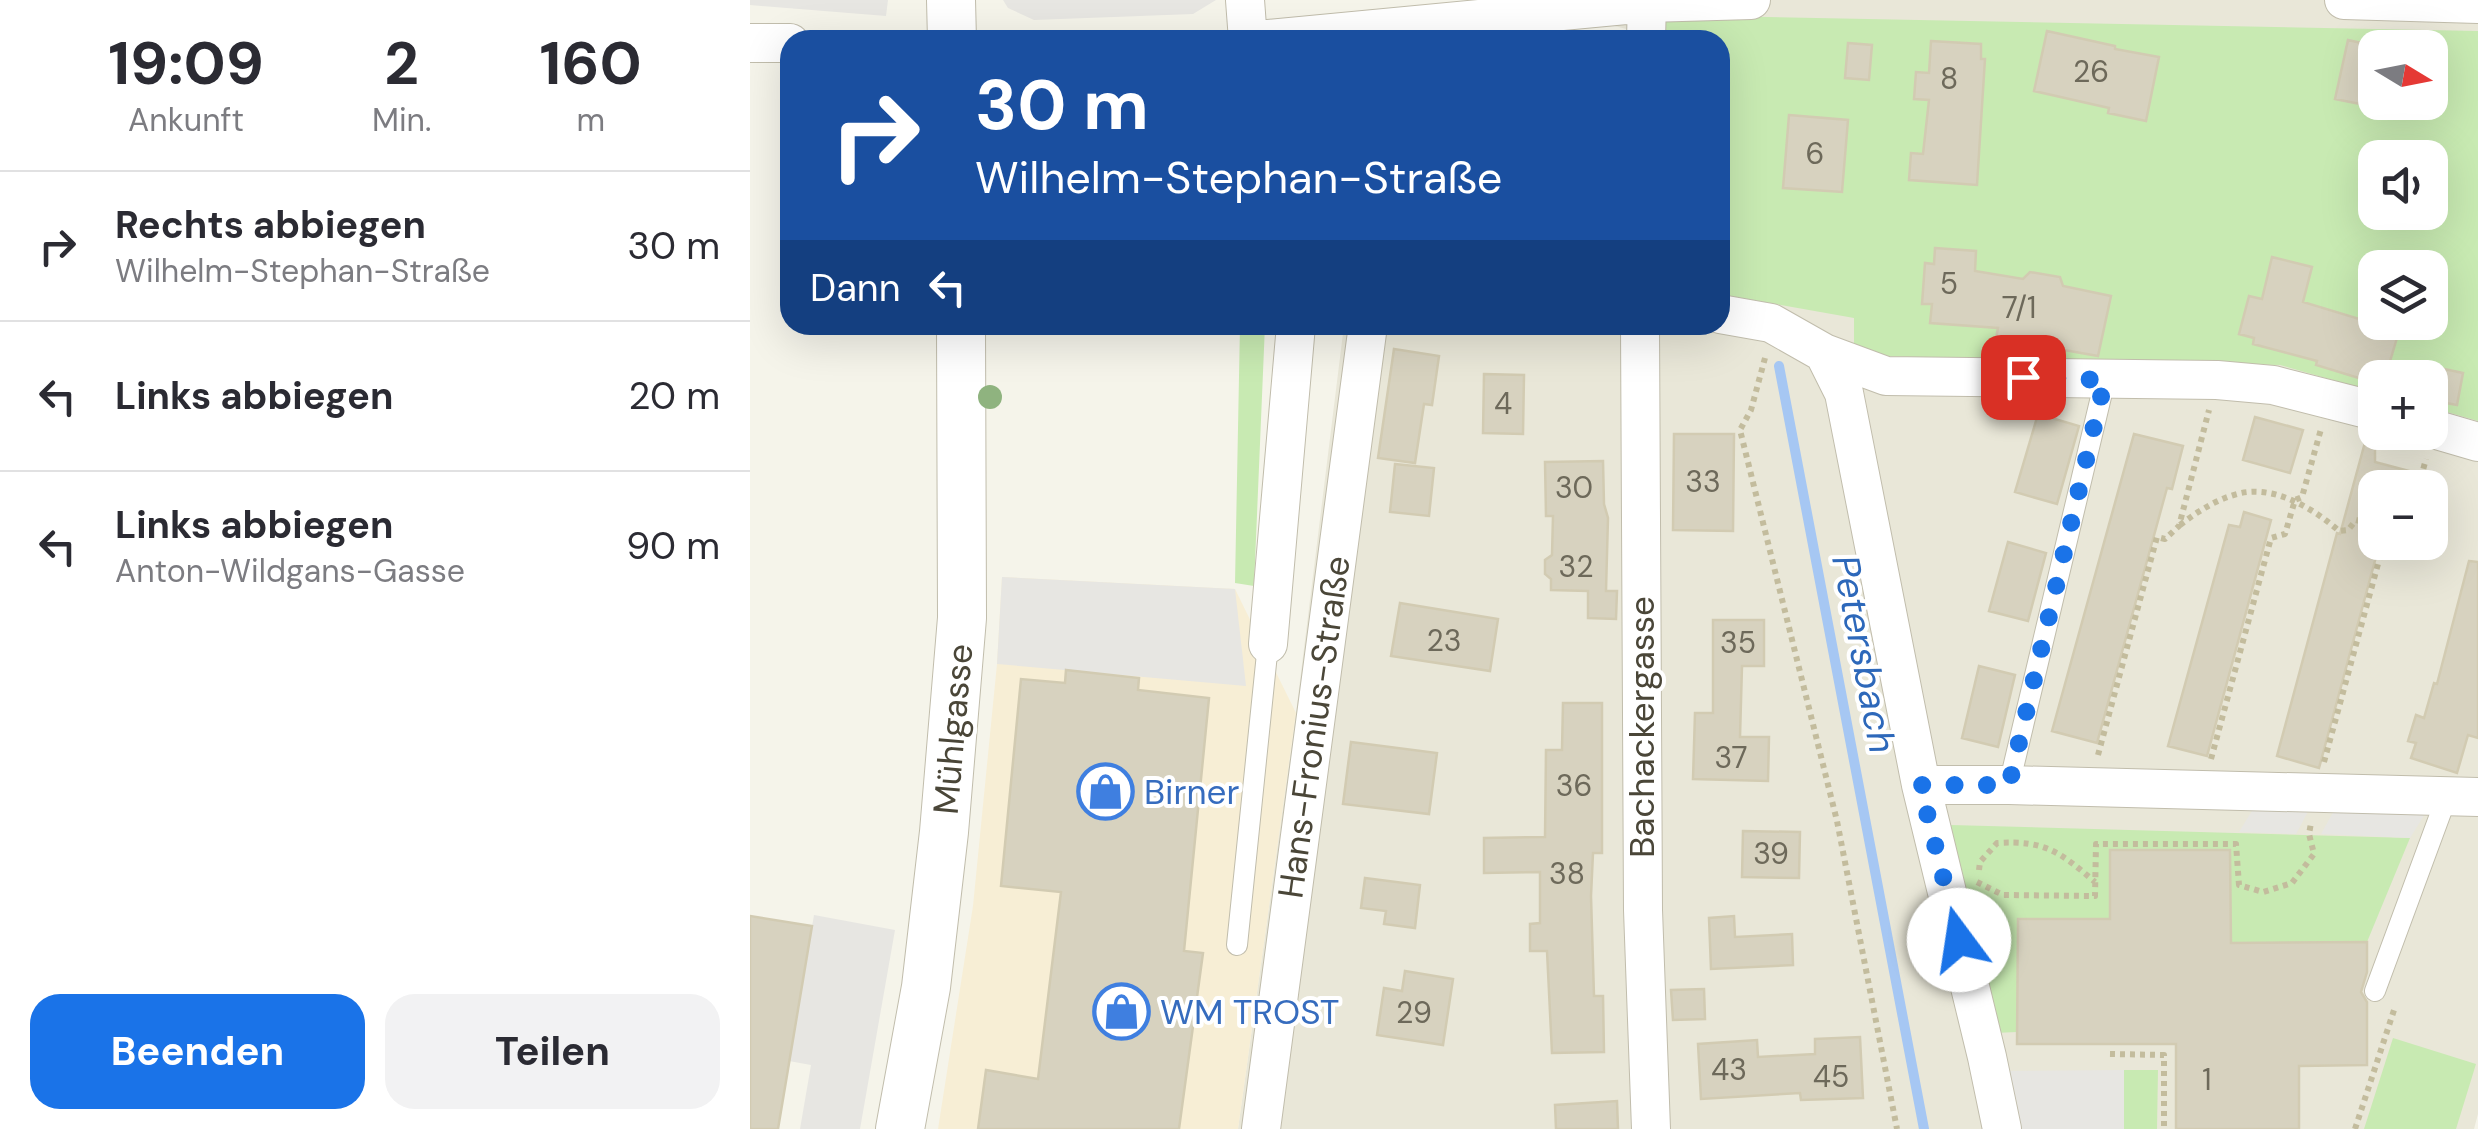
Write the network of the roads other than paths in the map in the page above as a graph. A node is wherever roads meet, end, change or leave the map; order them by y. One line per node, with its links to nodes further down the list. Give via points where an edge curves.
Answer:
1 (951, 0): 7 (street)
2 (1245, 0): 8 (street)
3 (1751, 0): 6 (street)
4 (2344, 0): 5 (street)
5 (2478, 4)
6 (1647, 14): 9 (street)
7 (952, 30)
8 (1247, 30)
9 (1408, 30)
10 (750, 43): 11 (street)
11 (780, 44)
12 (1730, 316): 17 (street, via 1771,323)
13 (961, 335): 28 (street, Mühlgasse, via 962,618 926,987)
14 (1295, 335): 22 (street, Hans-Fronius-Straße)
15 (1367, 335): 29 (street, Hans-Fronius-Straße)
16 (1640, 335): 30 (street, Bachackergasse)
17 (1824, 353): 18 (street, via 1886,376); 23 (street, via 1844,393)
18 (2105, 380): 19 (street, via 2273,385); 24 (lane)
19 (2358, 406)
20 (2448, 433): 21 (street)
21 (2478, 442)
22 (1268, 644): 26 (lane)
23 (1920, 785): 24 (street); 31 (street)
24 (2009, 785): 25 (street)
25 (2462, 797): 27 (lane)
26 (1236, 946)
27 (2375, 991)
28 (900, 1129)
29 (1261, 1129)
30 (1651, 1129)
31 (2002, 1129)

